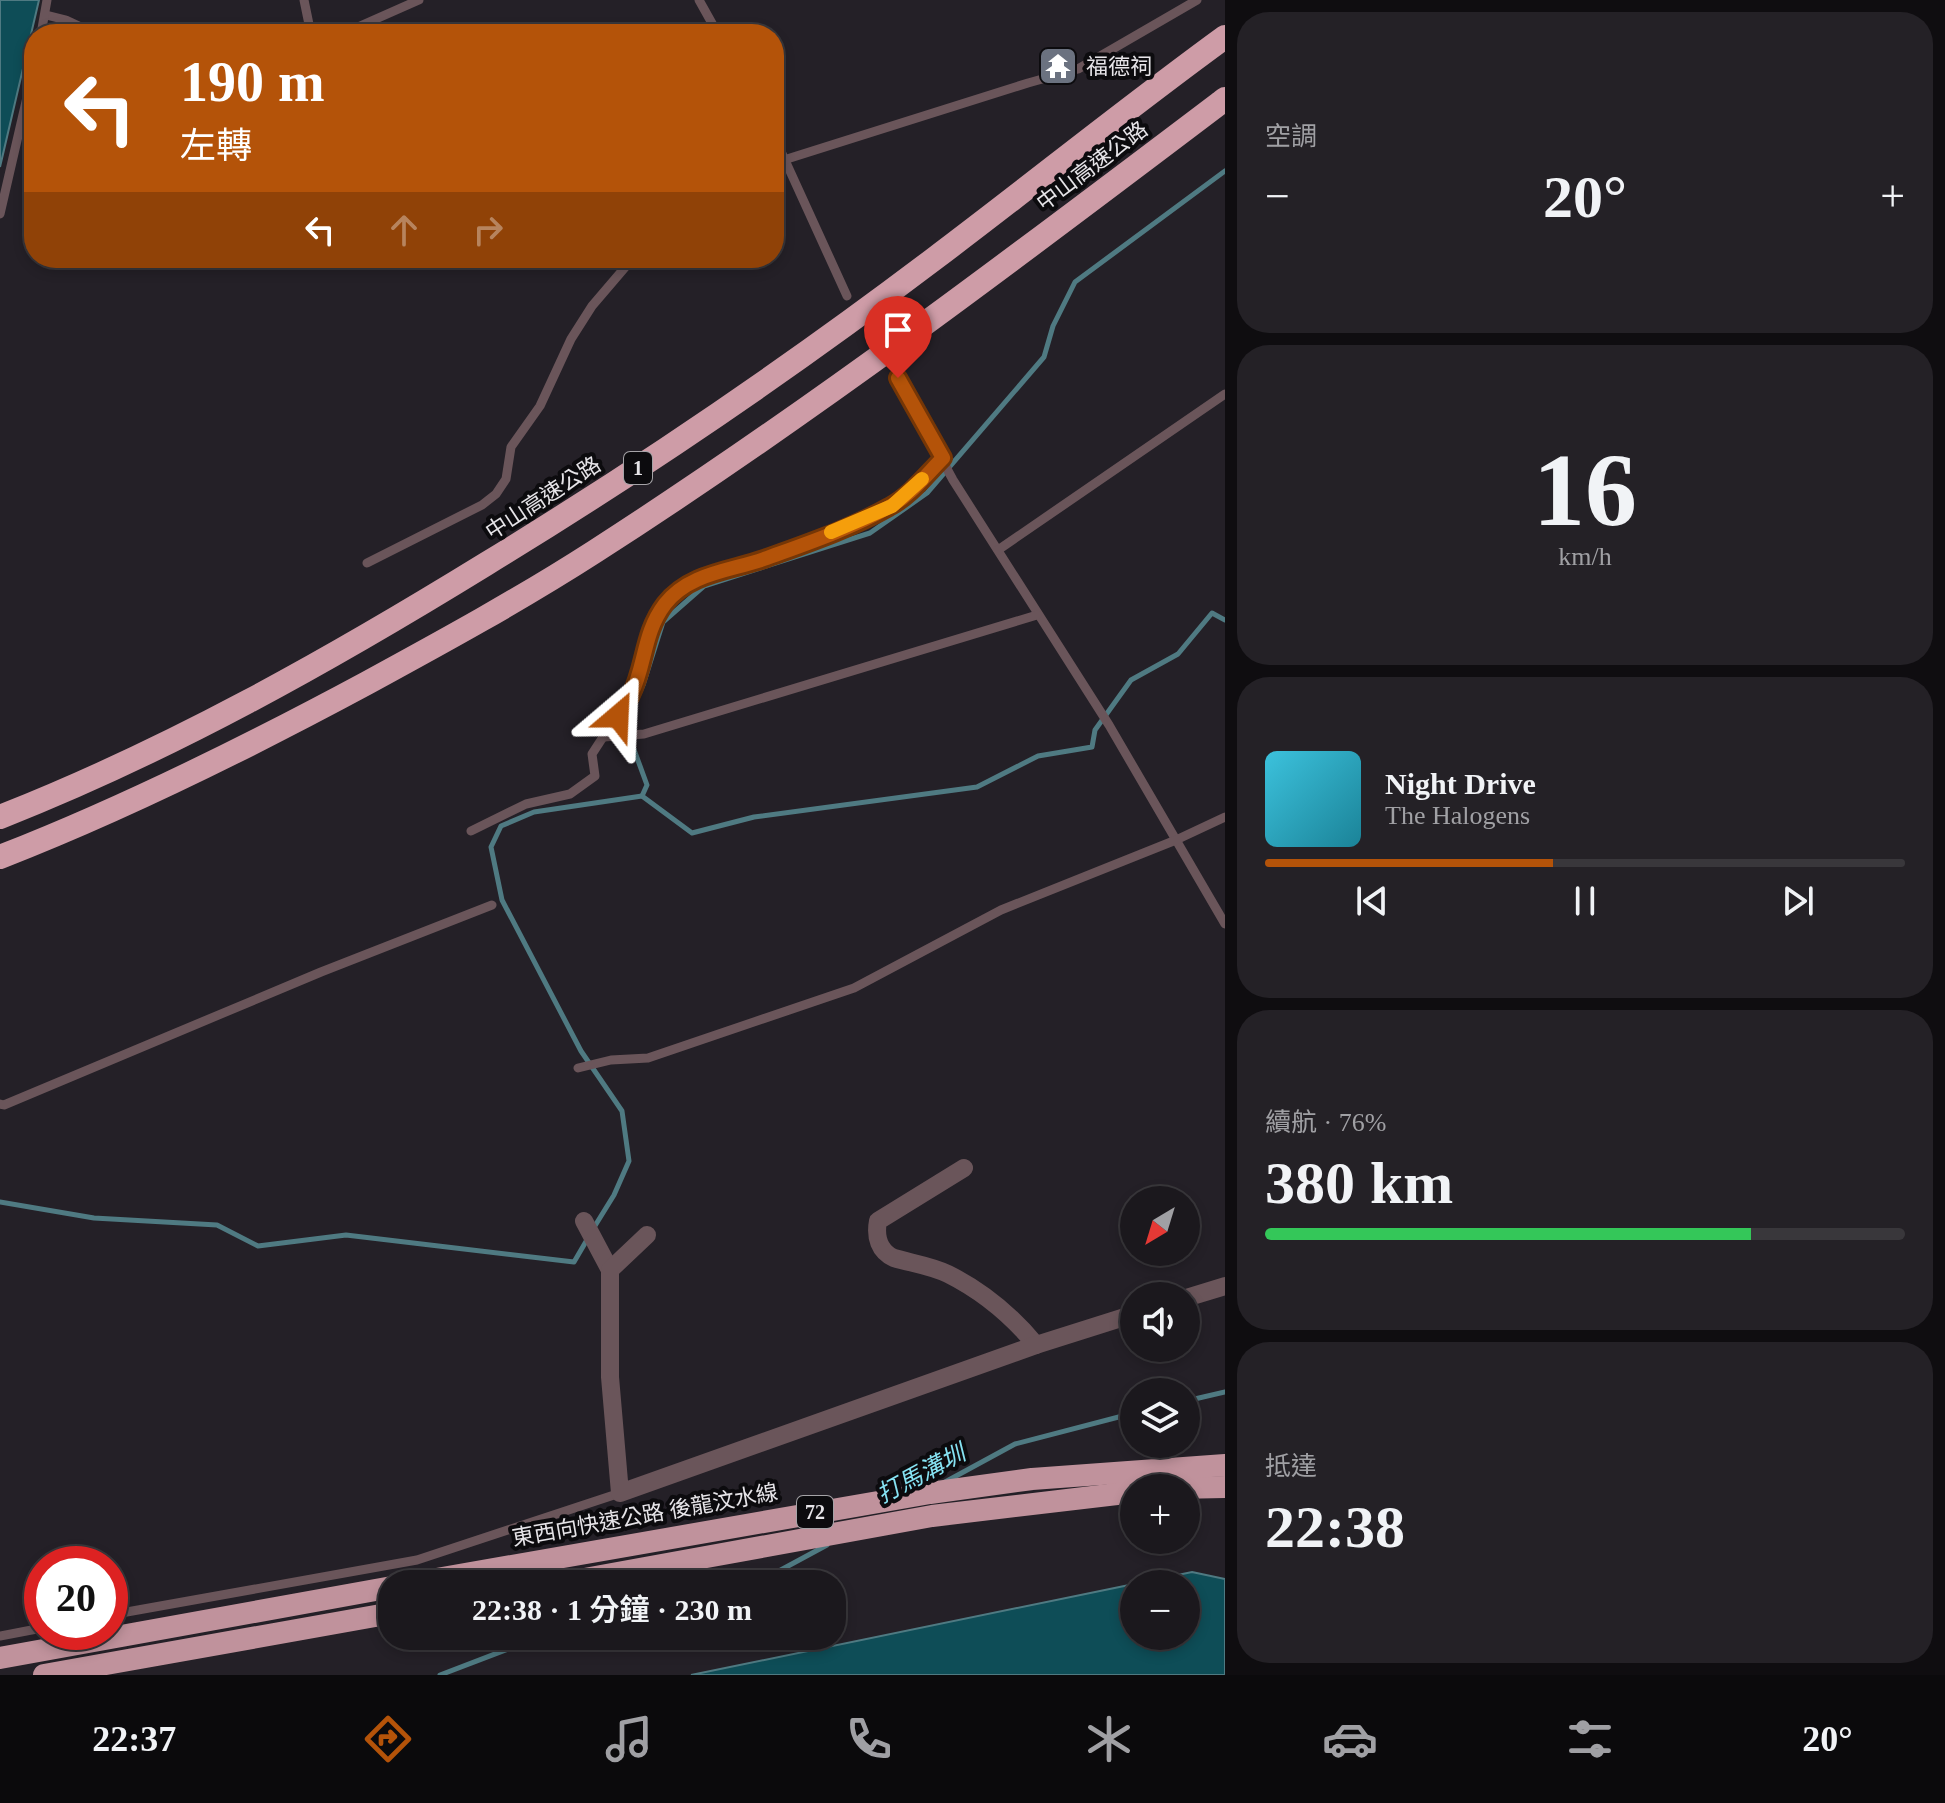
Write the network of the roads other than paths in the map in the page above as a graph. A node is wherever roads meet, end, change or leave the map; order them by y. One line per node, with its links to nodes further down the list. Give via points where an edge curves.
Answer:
1 (47, 0): 6 (lane)
2 (304, 0): 9 (lane)
3 (419, 0): 10 (lane)
4 (699, 0): 11 (lane)
5 (1197, 0): 16 (lane, via 1078,69)
6 (46, 15): 7 (lane); 8 (lane)
7 (44, 24)
8 (75, 24)
9 (309, 24)
10 (365, 24)
11 (712, 24)
12 (1225, 37): 28 (highway, 中山高速公路 / 1, via 933,260 710,420 543,529 258,699)
13 (1225, 99): 32 (highway, 中山高速公路 / 1, via 876,360 592,554 281,729)
14 (24, 110): 18 (lane)
15 (784, 154): 16 (lane)
16 (787, 159): 17 (lane); 20 (lane)
17 (784, 161)
18 (0, 214)
19 (624, 268): 25 (lane, via 571,339 540,406 511,447 506,479 496,494)
20 (847, 296)
21 (898, 378): 23 (lane)
22 (1225, 394): 24 (lane)
23 (943, 458): 24 (lane); 27 (lane, via 892,506 680,589 649,629 631,694)
24 (998, 550): 26 (lane)
25 (367, 563)
26 (1037, 615): 27 (lane, via 644,734); 31 (lane)
27 (604, 737): 30 (lane, via 592,754 595,776 570,794 526,804)
28 (0, 817)
29 (1225, 817): 31 (lane)
30 (471, 831)
31 (1176, 840): 34 (lane); 35 (lane, via 1001,910 854,988 648,1058)
32 (0, 857)
33 (492, 905): 36 (lane)
34 (1225, 924)
35 (578, 1068)
36 (0, 1104)
37 (964, 1168): 44 (street, via 878,1221 880,1246 886,1255 946,1273 971,1288 1014,1318)
38 (584, 1221): 40 (street)
39 (647, 1235): 40 (street)
40 (610, 1270): 48 (street, via 610,1377)
41 (1225, 1286): 42 (street)
42 (1200, 1294)
43 (1120, 1318): 44 (street)
44 (1036, 1345): 48 (street)
45 (1225, 1465): 50 (highway, 東西向快速公路 後龍汶水線 / 72, via 1032,1479 930,1493)
46 (1225, 1487): 47 (highway)
47 (1200, 1488)
48 (620, 1493): 53 (lane, via 417,1560)
49 (1120, 1494): 51 (highway, 72, via 932,1516)
50 (488, 1570)
51 (634, 1570)
52 (378, 1590): 57 (highway)
53 (128, 1612)
54 (378, 1615): 58 (highway)
55 (24, 1631): 56 (lane)
56 (0, 1636)
57 (0, 1658)
58 (44, 1675)

